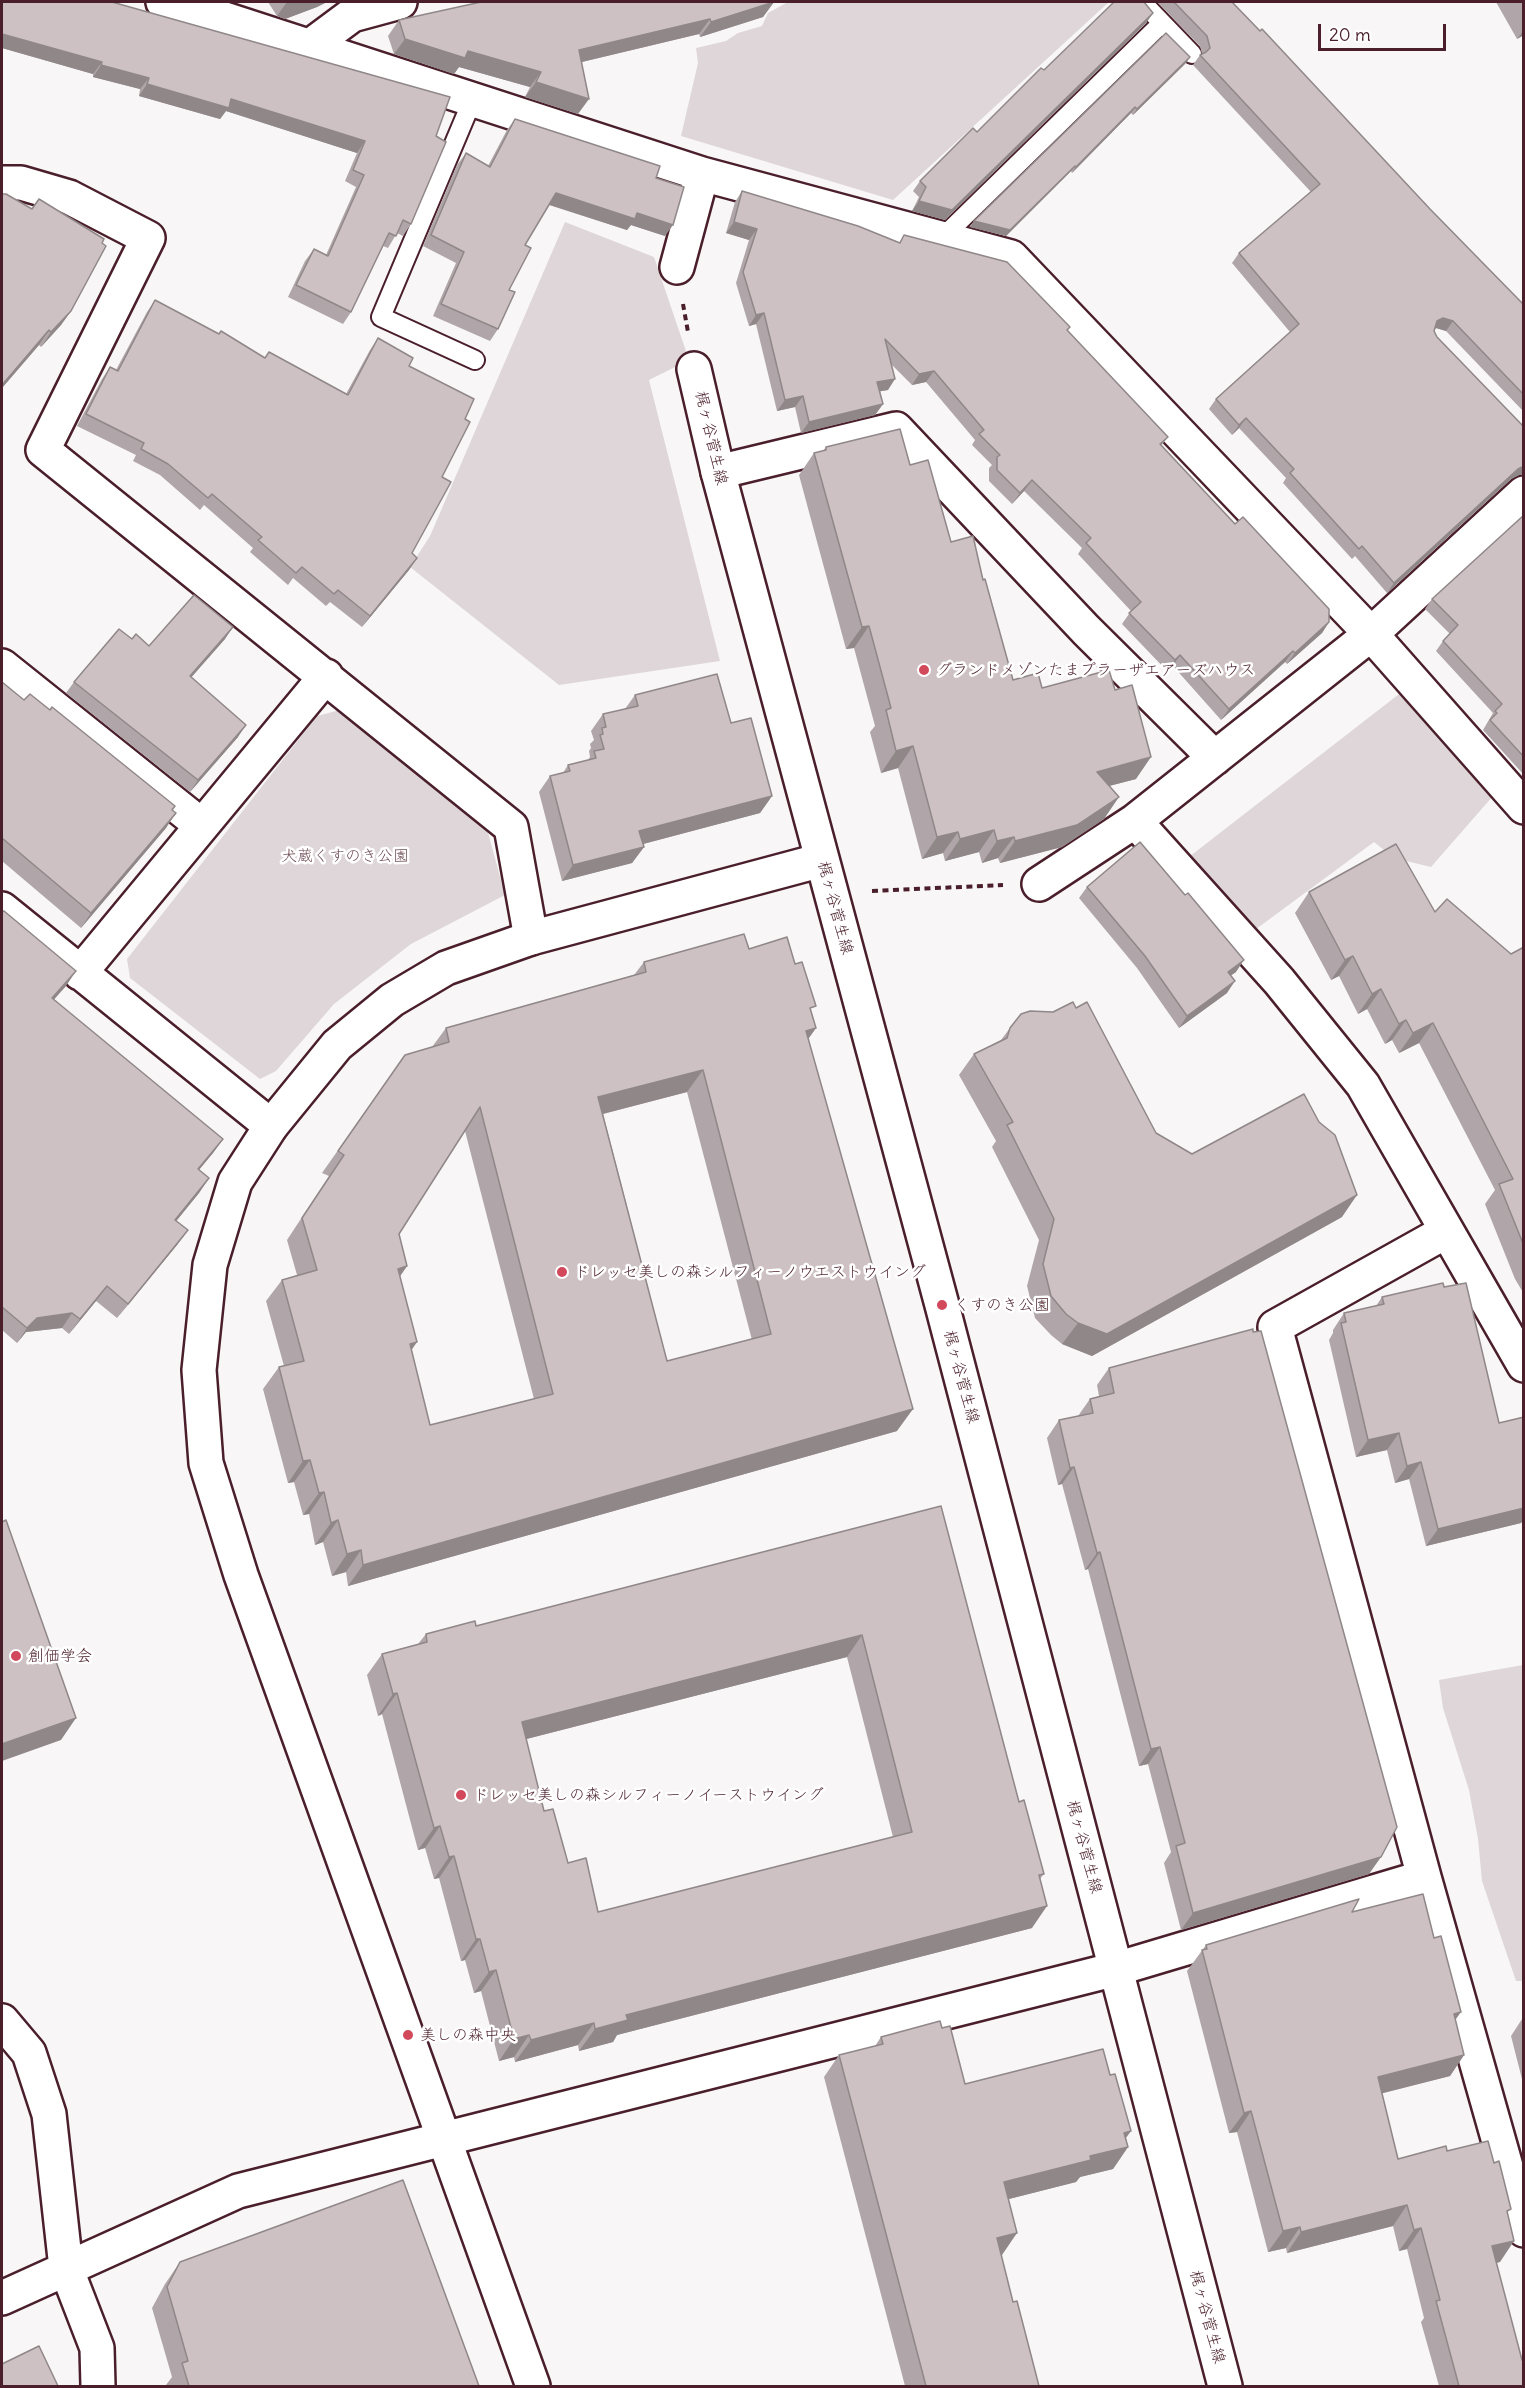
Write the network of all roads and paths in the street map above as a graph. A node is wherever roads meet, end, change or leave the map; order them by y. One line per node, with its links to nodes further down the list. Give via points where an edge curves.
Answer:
1 (163, 2): 4 (street)
2 (400, 2): 6 (street, via 352,15)
3 (1142, 2): 5 (lane)
4 (197, 6): 6 (street)
5 (1162, 23): 7 (lane); 11 (lane)
6 (309, 47): 8 (street)
7 (1192, 54)
8 (472, 100): 9 (street); 13 (lane, via 381,317)
9 (702, 174): 11 (street); 12 (street)
10 (2, 183): 19 (street, via 21,183 69,197 148,238 43,450)
11 (941, 239): 17 (street, via 1011,257)
12 (677, 267): 14 (path)
13 (475, 360)
14 (694, 369): 15 (street, 梶ヶ谷菅生線)
15 (718, 472): 20 (street, via 896,429 1086,630); 24 (street, 梶ヶ谷菅生線)
16 (1524, 493): 17 (street)
17 (1371, 634): 20 (street); 21 (street)
18 (2, 666): 23 (street)
19 (326, 676): 23 (street); 28 (street, via 511,827)
20 (1215, 758): 22 (street)
21 (1524, 807)
22 (1135, 821): 25 (street); 31 (street, via 1279,981 1363,1085)
23 (201, 825): 29 (street)
24 (822, 860): 28 (street); 34 (street, 梶ヶ谷菅生線)
25 (1039, 884): 26 (path)
26 (872, 891)
27 (2, 909): 29 (street)
28 (531, 938): 30 (street, via 446,968 392,1000 338,1045)
29 (80, 973): 30 (street)
30 (271, 1126): 36 (street, via 235,1182 210,1265 199,1370 206,1463 241,1575)
31 (1445, 1232): 32 (street); 33 (street, via 1275,1327)
32 (1524, 1365)
33 (1424, 1876): 34 (street); 37 (street)
34 (1116, 1969): 36 (street); 42 (street, 梶ヶ谷菅生線)
35 (2, 2021): 38 (street, via 29,2054 49,2114)
36 (444, 2139): 38 (street, via 238,2192); 41 (street)
37 (1524, 2230)
38 (66, 2268): 39 (street); 40 (street, via 97,2348)
39 (2, 2298)
40 (98, 2386)
41 (533, 2386)
42 (1225, 2386)

